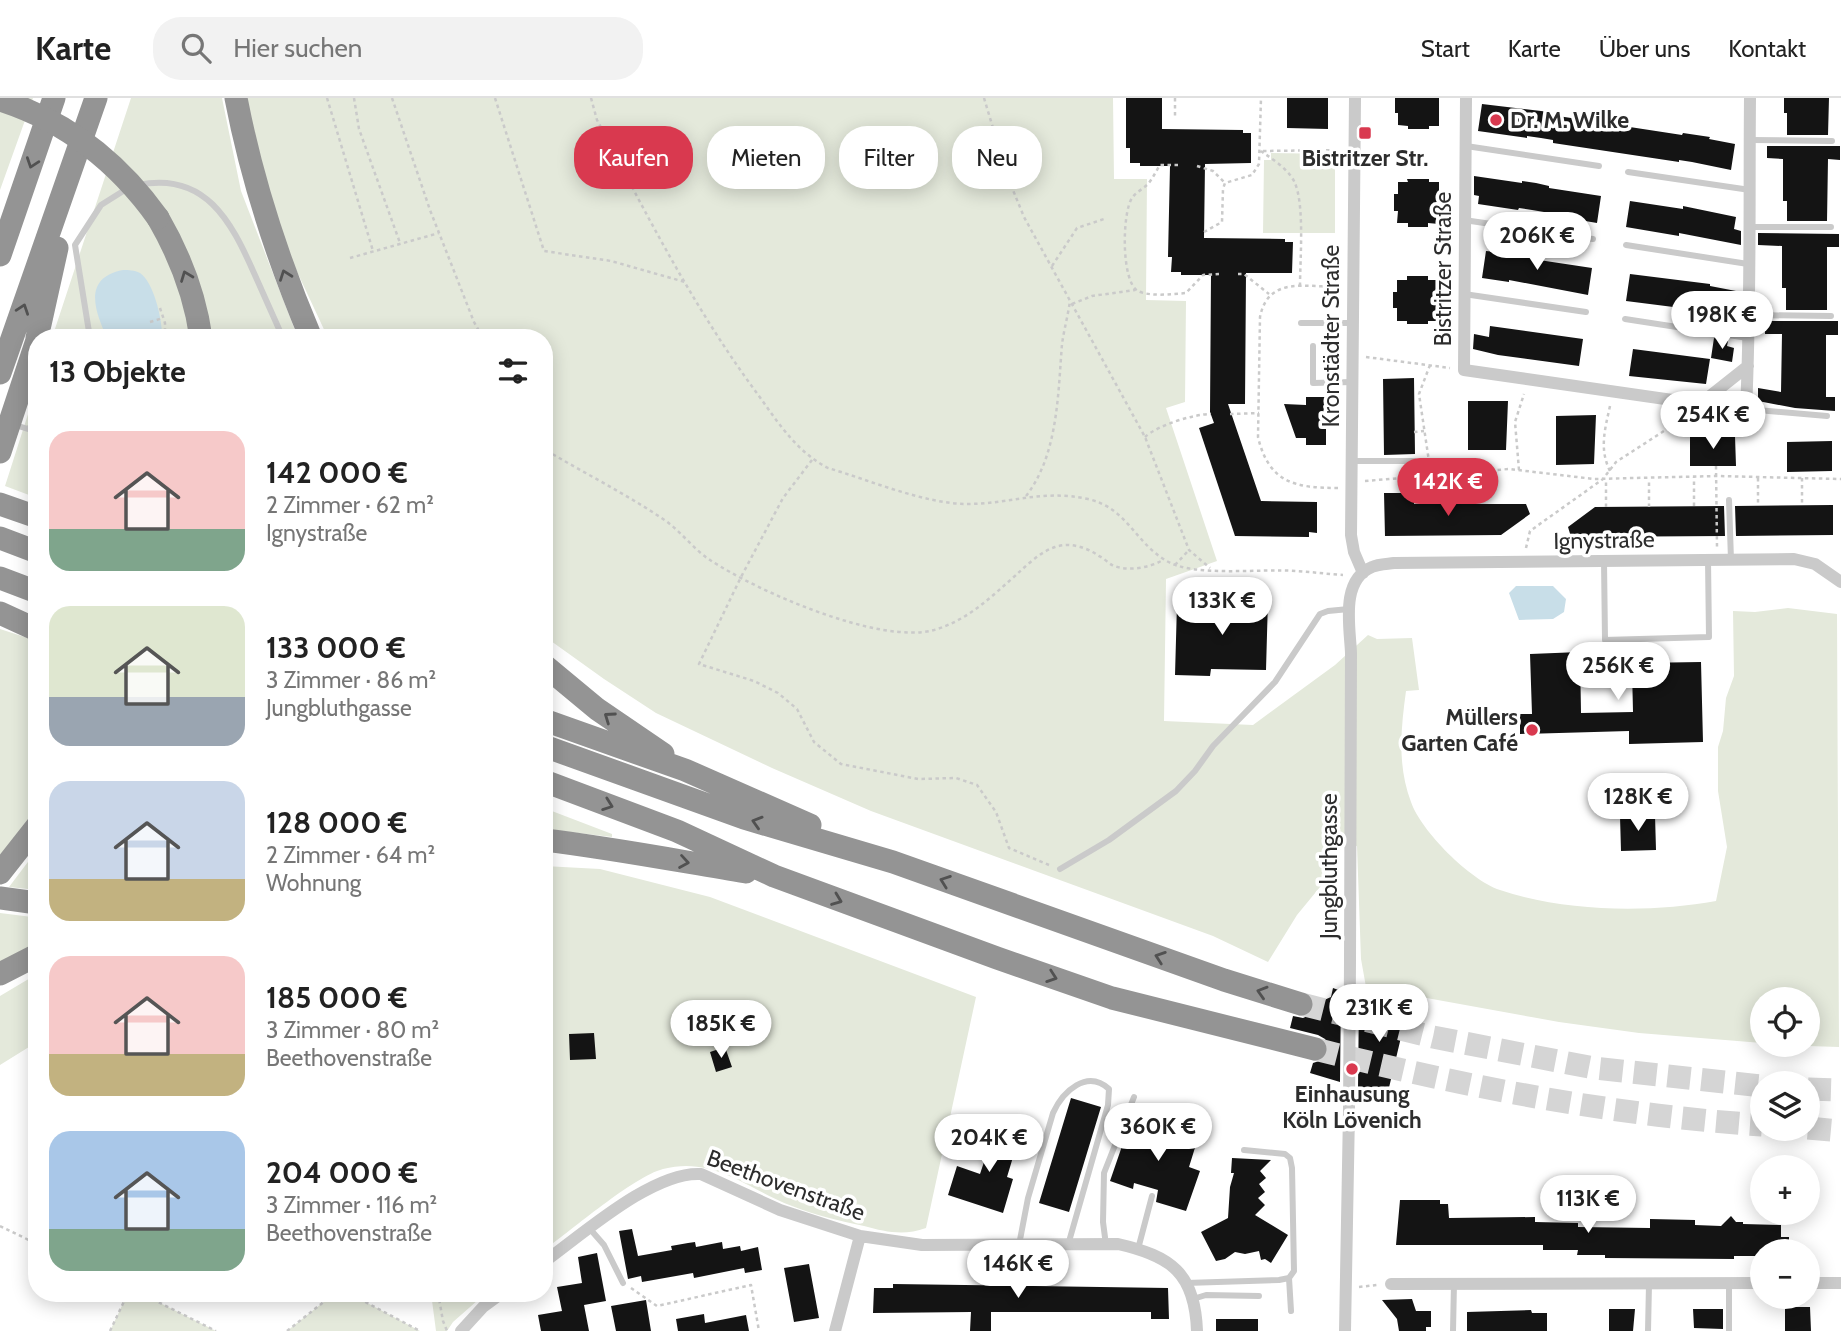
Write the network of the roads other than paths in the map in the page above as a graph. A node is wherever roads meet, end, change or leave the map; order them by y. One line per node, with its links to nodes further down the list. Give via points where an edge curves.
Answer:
1 (54, 98): 22 (highway, one-way to 22)
2 (96, 98): 11 (highway)
3 (236, 98): 35 (highway, one-way to 3, via 277,253 246,152)
4 (1355, 98): 30 (street, Kronstädter Straße)
5 (1465, 98): 10 (street, Bistritzer Straße)
6 (1750, 98): 8 (street)
7 (0, 100): 33 (highway, one-way to 7, bridge, via 192,290 173,245 127,179 94,149 46,119)
8 (1750, 140): 9 (lane); 14 (street)
9 (1832, 141)
10 (1465, 146): 12 (lane); 15 (street, Bistritzer Straße)
11 (75, 159): 31 (highway); 40 (highway, one-way to 11)
12 (1600, 166)
13 (1628, 172): 14 (lane)
14 (1750, 190): 16 (street)
15 (1464, 220): 18 (lane); 24 (street, Bistritzer Straße)
16 (1750, 227): 17 (lane); 23 (street)
17 (1831, 227)
18 (1593, 239)
19 (67, 242): 21 (lane)
20 (1626, 244): 23 (lane)
21 (75, 245): 32 (lane); 34 (lane, via 101,205 117,193 141,184 186,187 213,204 231,225)
22 (0, 255)
23 (1750, 264): 26 (street)
24 (1464, 294): 25 (lane); 42 (street, Bistritzer Straße, via 1464,370)
25 (1587, 312)
26 (1749, 315): 27 (lane); 36 (street)
27 (1831, 316)
28 (1625, 318): 36 (lane)
29 (1301, 323): 30 (lane)
30 (1353, 323): 41 (street, Kronstädter Straße)
31 (39, 329)
32 (89, 329)
33 (199, 329)
34 (279, 329)
35 (307, 329)
36 (1749, 338): 38 (street)
37 (1313, 346): 41 (lane, via 1313,383)
38 (1748, 366): 42 (street); 43 (street)
39 (28, 367): 45 (highway)
40 (0, 373)
41 (1352, 383): 48 (street, Kronstädter Straße)
42 (1697, 404): 43 (street, Bistritzer Straße)
43 (1746, 409): 44 (lane)
44 (1828, 416)
45 (10, 424): 46 (lane); 47 (highway)
46 (28, 429)
47 (0, 452)
48 (1352, 461): 49 (lane); 57 (street, Kronstädter Straße, via 1351,535)
49 (1414, 461)
50 (1729, 500): 55 (lane)
51 (3, 505): 52 (highway)
52 (28, 514)
53 (0, 538): 54 (highway)
54 (28, 549)
55 (1718, 560): 56 (street, Ignystraße); 56 (lane, via 1709,637 1605,640); 59 (street, Ignystraße, via 1807,561)
56 (1604, 561): 57 (street, Ignystraße, via 1394,563 1371,567)
57 (1359, 577): 61 (street, Jungbluthgasse)
58 (0, 578): 60 (highway)
59 (1841, 582)
60 (28, 589)
61 (1349, 609): 73 (lane, via 1320,614 1275,682 1176,791); 109 (street, Jungbluthgasse, bridge)
62 (0, 612): 63 (highway); 64 (highway)
63 (28, 620)
64 (28, 626)
65 (553, 672): 68 (highway, one-way to 65)
66 (553, 723): 68 (highway)
67 (553, 749): 72 (highway, one-way to 67, via 744,818)
68 (685, 770): 72 (highway)
69 (553, 784): 75 (highway, one-way to 75, via 677,831)
70 (28, 837): 74 (highway)
71 (553, 840): 75 (highway, one-way to 75)
72 (892, 862): 80 (highway, one-way to 72)
73 (1060, 869)
74 (0, 873)
75 (774, 876): 81 (highway, one-way to 81, via 1112,998)
76 (7, 900): 77 (highway)
77 (28, 902)
78 (28, 960): 79 (highway)
79 (0, 974)
80 (1301, 1004)
81 (1315, 1049)
82 (1133, 1097): 87 (lane, via 1104,1174)
83 (1244, 1150): 92 (lane, via 1290,1158 1294,1271)
84 (1152, 1196): 90 (lane)
85 (590, 1229): 86 (street, Beethovenstraße, via 659,1182 688,1173 714,1178 780,1210); 91 (street, Beethovenstraße); 93 (lane, via 604,1245)
86 (860, 1236): 88 (street, Beethovenstraße, via 922,1245); 107 (street)
87 (1106, 1244): 89 (street, Beethovenstraße); 90 (street, Beethovenstraße)
88 (1019, 1245): 89 (street, Beethovenstraße); 89 (lane, via 1053,1112 1069,1090 1093,1080 1102,1083 1109,1096)
89 (1068, 1245)
90 (1138, 1249): 94 (street, Beethovenstraße, via 1171,1263)
91 (553, 1256)
92 (1289, 1278): 94 (lane); 105 (lane)
93 (623, 1283)
94 (1185, 1283): 103 (street, Beethovenstraße)
95 (1454, 1283): 96 (street); 101 (street); 110 (lane)
96 (1650, 1283): 97 (street); 111 (lane)
97 (1729, 1283): 98 (street); 112 (lane)
98 (1750, 1283)
99 (1820, 1283): 100 (street)
100 (1841, 1283)
101 (1391, 1284)
102 (1259, 1296): 103 (lane)
103 (1191, 1299): 108 (street, Beethovenstraße)
104 (490, 1302): 106 (street)
105 (1291, 1311)
106 (461, 1331)
107 (835, 1331)
108 (1197, 1331)
109 (1345, 1331)
110 (1453, 1331)
111 (1648, 1331)
112 (1729, 1331)

